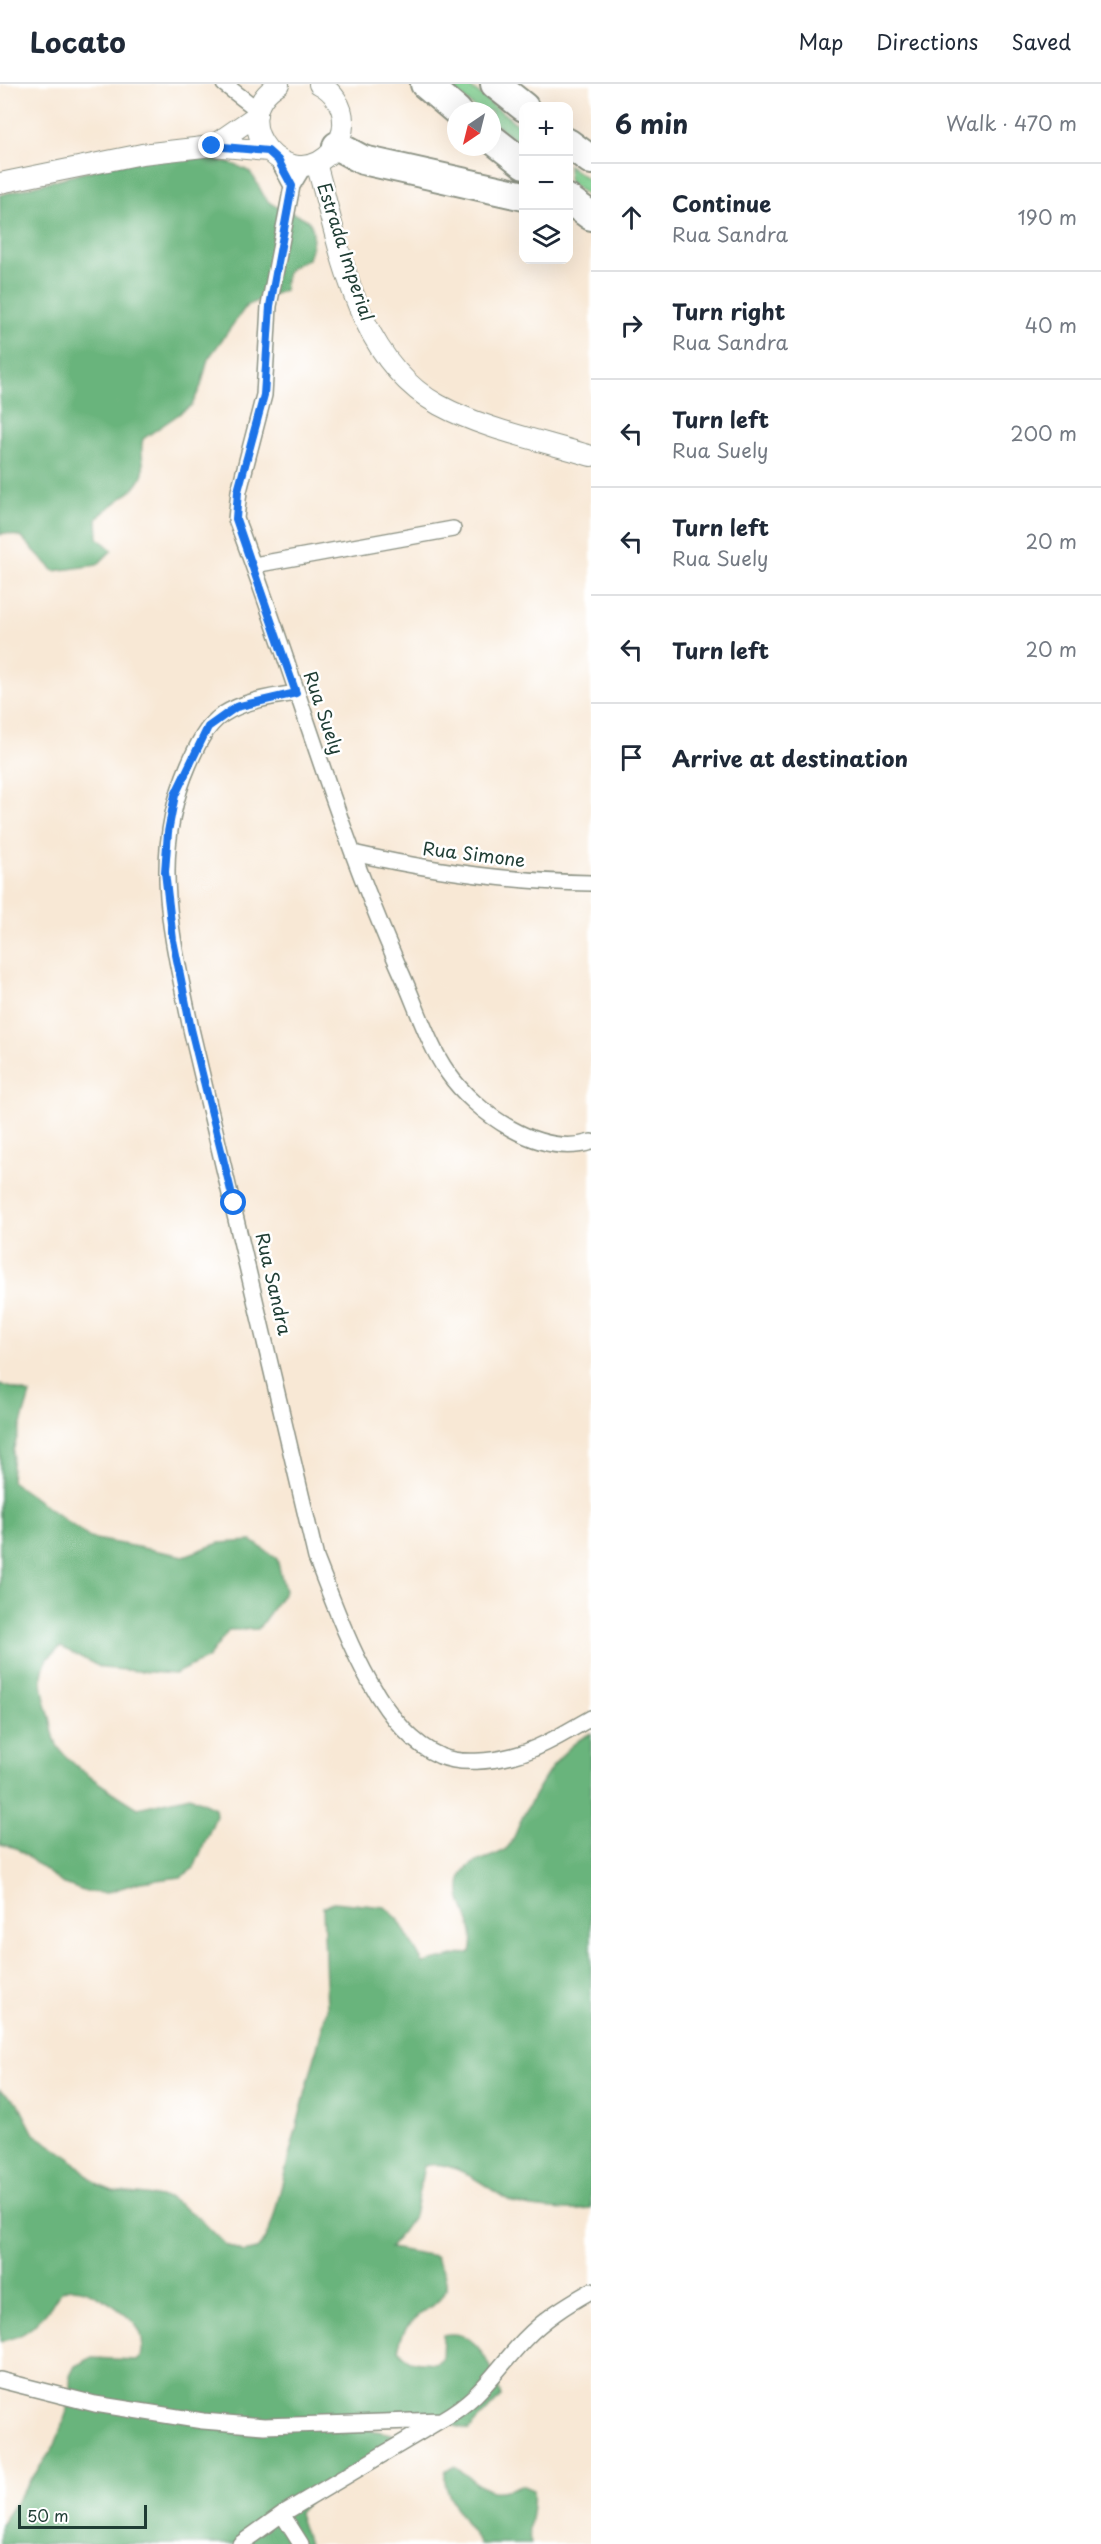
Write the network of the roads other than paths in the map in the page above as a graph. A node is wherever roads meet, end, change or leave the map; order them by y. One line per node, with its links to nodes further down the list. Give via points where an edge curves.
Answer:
1 (224, 84): 8 (street)
2 (320, 84): 13 (street, via 334,96 343,120)
3 (425, 84): 6 (highway)
4 (495, 84): 7 (highway)
5 (272, 85): 8 (street)
6 (447, 103)
7 (519, 104)
8 (257, 113): 9 (street); 12 (street, via 260,141)
9 (212, 146): 12 (street); 16 (street, via 142,154)
10 (501, 146): 14 (highway)
11 (573, 147): 15 (highway)
12 (273, 156): 13 (street); 17 (street)
13 (319, 158): 17 (street, Rua Suely); 18 (highway, via 363,160); 23 (street, Estrada Imperial, via 357,302 371,333 402,378 438,405 461,416)
14 (519, 160)
15 (591, 160)
16 (0, 183)
17 (292, 186): 25 (street, Rua Suely, via 270,306 264,395 238,491 236,519)
18 (519, 195)
19 (573, 203): 20 (highway)
20 (591, 216)
21 (573, 221): 22 (highway)
22 (591, 232)
23 (591, 456)
24 (453, 529): 25 (street)
25 (254, 565): 26 (street, Rua Suely)
26 (296, 693): 27 (street, Rua Suely); 30 (street, Rua Sandra, via 236,707 208,727 175,795 165,872 173,940 191,1029 316,1558 349,1640 378,1697 417,1743 441,1757 470,1761 512,1756 540,1746)
27 (353, 854): 28 (street, Rua Simone, via 473,877); 29 (street, Rua Suely, via 447,1072 472,1102 530,1138 561,1144)
28 (591, 883)
29 (591, 1142)
30 (591, 1718)
31 (591, 2291): 33 (street, via 563,2306 543,2323 480,2393)
32 (0, 2380): 33 (street, via 95,2404 264,2427)
33 (441, 2420): 34 (street)
34 (282, 2514): 35 (street); 36 (street)
35 (240, 2544)
36 (301, 2544)

